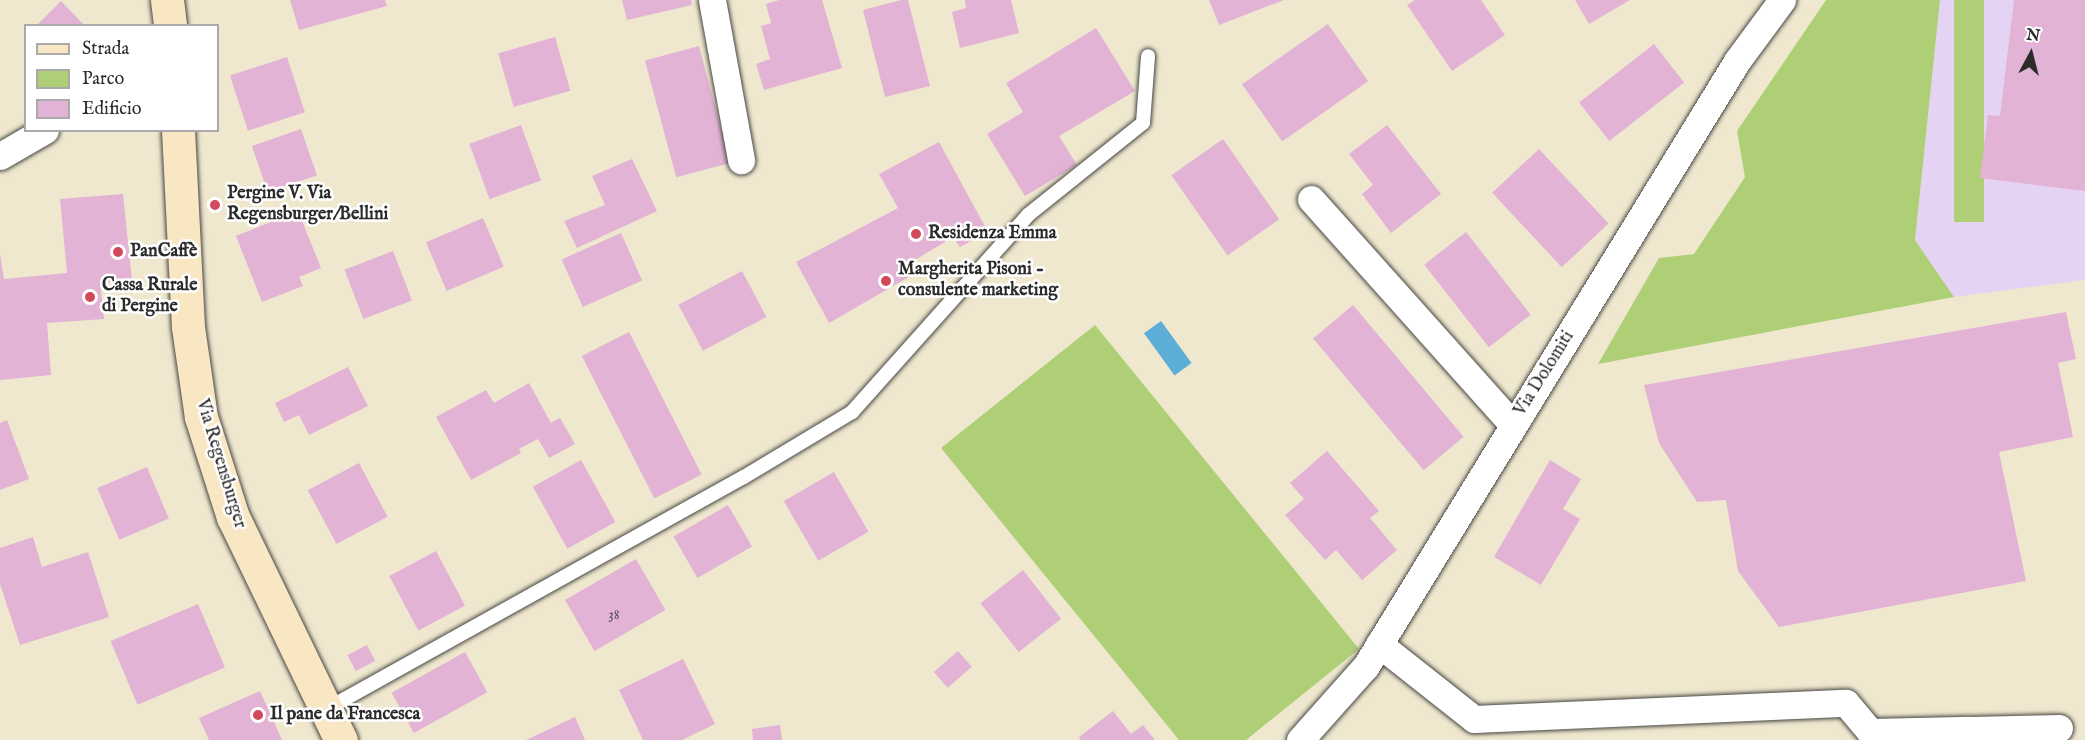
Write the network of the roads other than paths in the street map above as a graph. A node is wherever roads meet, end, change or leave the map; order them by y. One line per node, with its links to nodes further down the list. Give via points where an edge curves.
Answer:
1 (167, 0): 4 (main road)
2 (712, 0): 9 (street)
3 (1782, 0): 11 (street, Via Dolomiti, via 1737,61)
4 (170, 24)
5 (1148, 56): 13 (lane, via 1143,123 1028,215 852,411 744,477)
6 (42, 132): 8 (street)
7 (178, 132): 13 (main road, Via Regensburger, via 188,327 201,417 233,517)
8 (0, 156)
9 (741, 160)
10 (1311, 199): 11 (street)
11 (1513, 425): 12 (street, Via Dolomiti)
12 (1379, 644): 14 (street, via 1474,719 1846,703 1870,732); 16 (street, Via Dolomiti, via 1366,666)
13 (325, 710): 15 (main road, Via Regensburger)
14 (2059, 728)
15 (341, 740)
16 (1300, 740)

